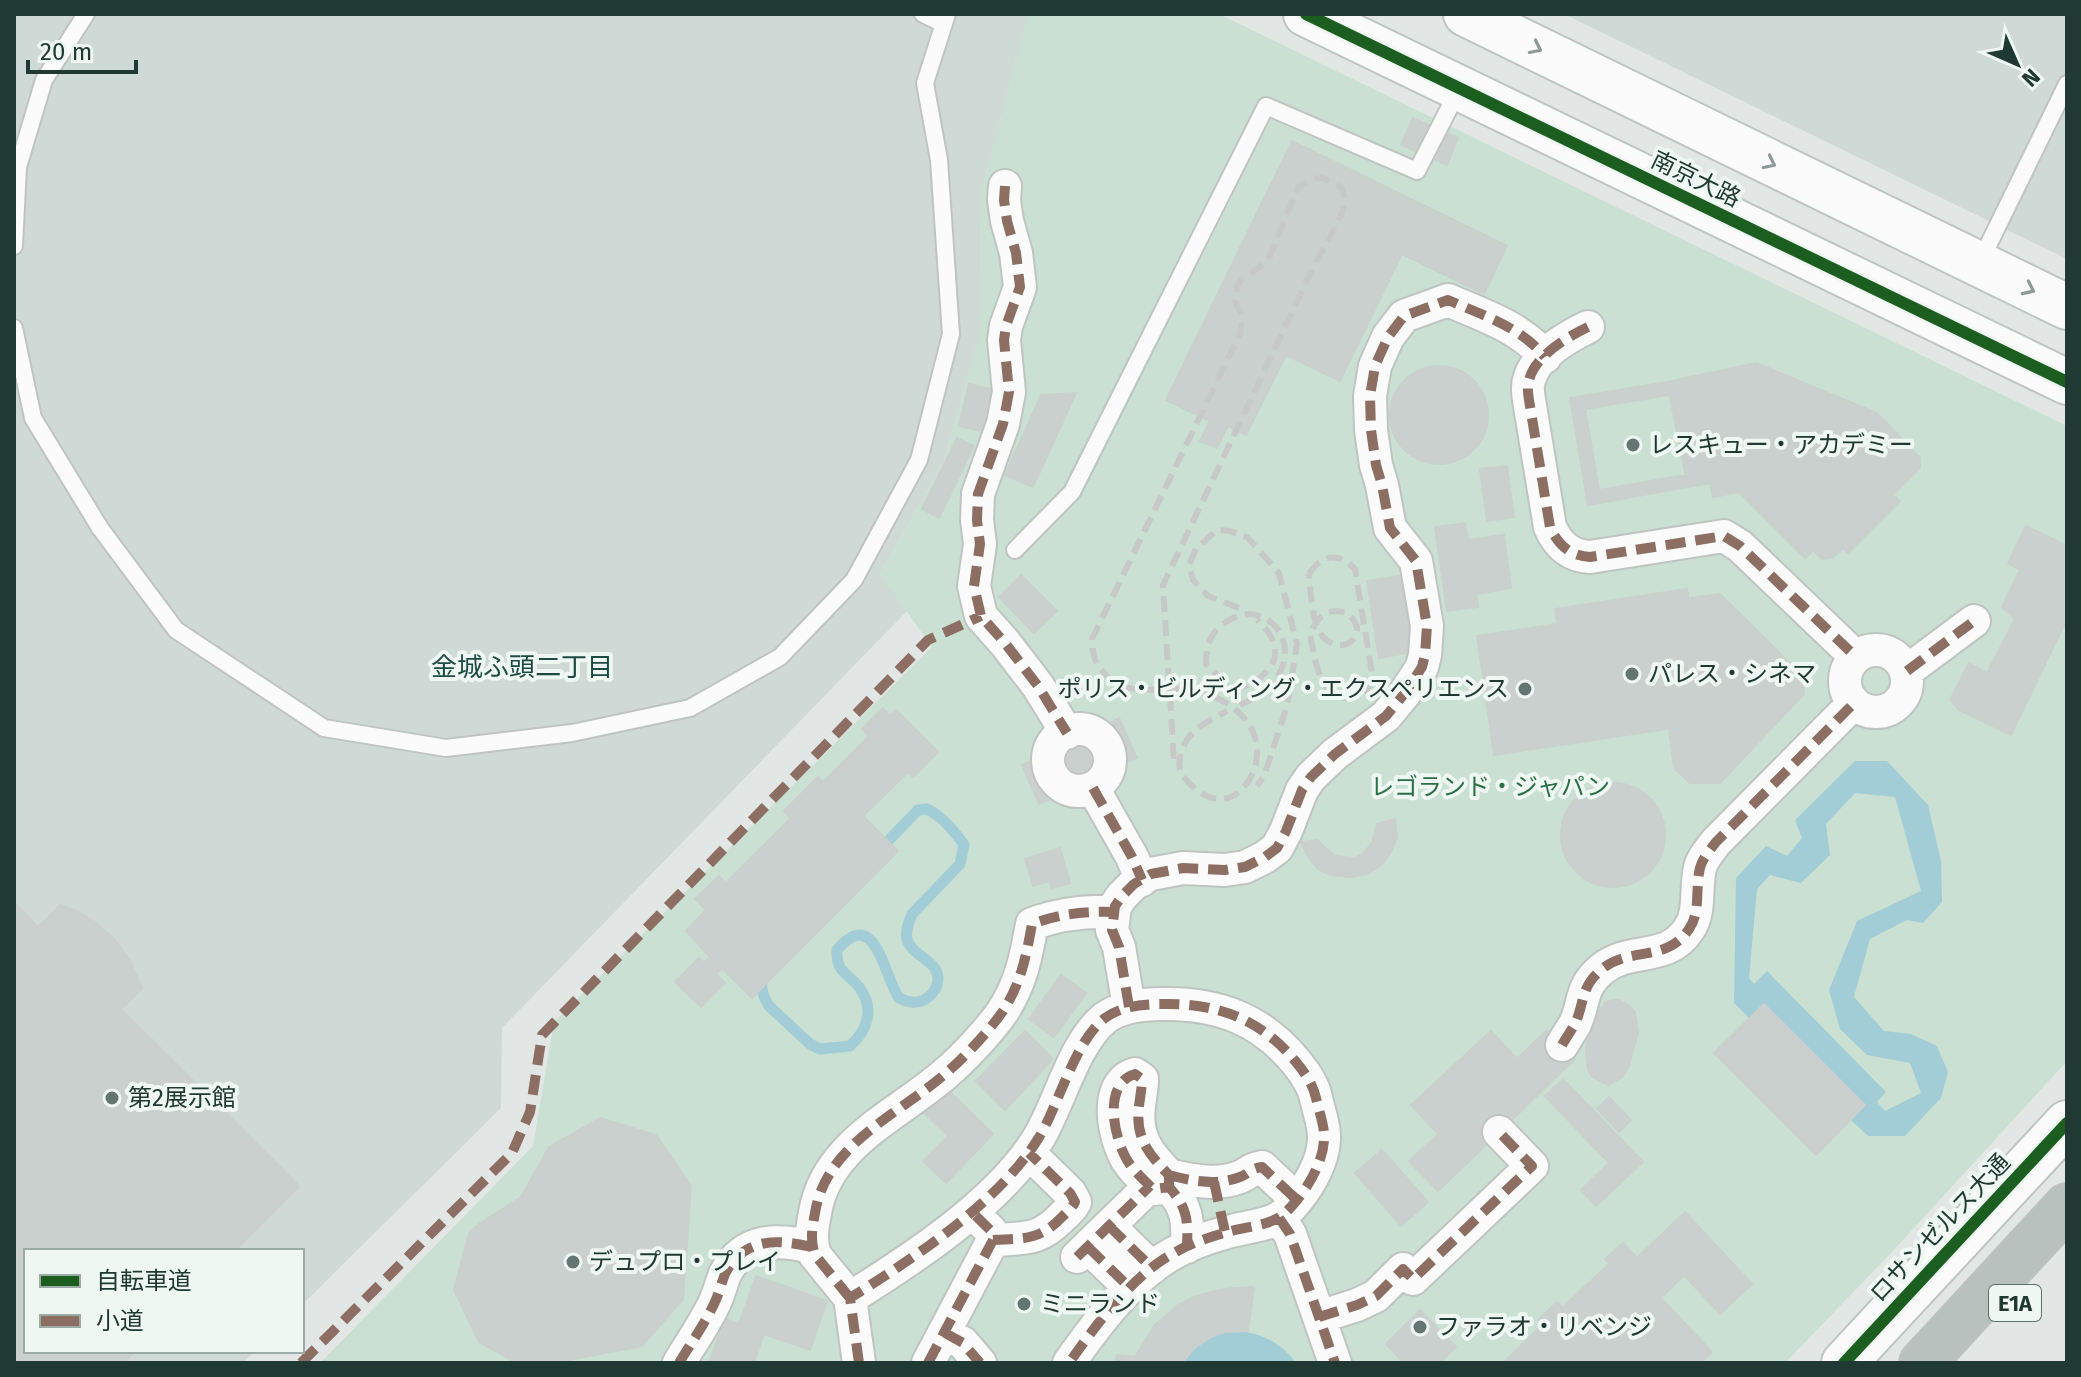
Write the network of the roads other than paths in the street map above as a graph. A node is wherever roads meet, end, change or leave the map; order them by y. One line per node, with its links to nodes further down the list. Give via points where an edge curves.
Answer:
1 (86, 14): 9 (lane, via 44,80 18,167)
2 (923, 14): 5 (lane)
3 (1306, 14): 7 (street, 南京大路)
4 (1466, 14): 10 (street, 南京大路, one-way to 10)
5 (945, 19): 13 (lane, via 925,83 939,160 951,334 919,460 854,580 780,657 690,708 572,733 446,748 324,728 176,630 100,528 33,418)
6 (2067, 84): 10 (lane)
7 (1460, 89): 15 (street, 南京大路); 16 (lane, via 1417,171 1266,106 1072,492)
8 (1005, 186): 21 (street, via 1020,287 1004,340 1009,392 1003,424 978,494 980,544 974,586 981,616 1038,686 1067,733 1050,750 1050,771 1073,790 1093,788)
9 (14, 246)
10 (1979, 265): 11 (street, 南京大路, one-way to 11)
11 (2067, 307)
12 (1588, 327): 14 (street)
13 (14, 328)
14 (1545, 357): 18 (street, via 1530,377 1529,400 1550,527 1563,547 1590,557 1724,536); 21 (street, via 1529,339 1448,300 1404,316 1375,366 1371,430 1390,528 1416,561 1427,626 1422,667 1386,716 1311,777 1277,848 1245,867 1183,868)
15 (2067, 382)
16 (1015, 550)
17 (1974, 621): 19 (street)
18 (1856, 657): 19 (street, via 1885,650); 20 (street, via 1845,685)
19 (1907, 671): 20 (street, via 1906,692 1893,708 1873,712)
20 (1854, 703): 24 (street, via 1707,853 1690,928 1662,951 1618,959 1594,976)
21 (1142, 880): 22 (street, via 1122,896)
22 (1114, 912): 23 (street, via 1112,930); 36 (street, via 1065,914 1032,924 1022,976 1002,1012 946,1074 875,1124 826,1177 817,1199)
23 (1129, 1007): 27 (street, via 1105,1018 1091,1034); 31 (street, via 1177,1004 1218,1010 1262,1029 1291,1056 1315,1091 1324,1141 1317,1169)
24 (1562, 1045)
25 (2067, 1123): 48 (street, ロサンゼルス大通)
26 (1499, 1132): 40 (street, via 1532,1166 1413,1279 1403,1269 1376,1296)
27 (1029, 1153): 32 (street); 34 (street, via 1075,1202 1035,1237)
28 (1163, 1182): 29 (street); 37 (street, via 1180,1200 1188,1219); 38 (street, via 1092,1243)
29 (1214, 1182): 31 (street, via 1262,1167); 33 (street)
30 (2067, 1206): 49 (highway)
31 (1288, 1209): 33 (street); 40 (street, via 1290,1234)
32 (972, 1212): 34 (street); 39 (street)
33 (1225, 1232): 37 (street)
34 (993, 1240): 41 (street)
35 (2067, 1242): 50 (highway, E1A)
36 (812, 1247): 39 (street); 42 (street, via 781,1241 753,1246 738,1256)
37 (1187, 1247): 38 (street)
38 (1141, 1278): 46 (street)
39 (850, 1298): 43 (street)
40 (1319, 1317): 47 (street)
41 (945, 1333): 44 (street); 45 (street, via 963,1343)
42 (679, 1363)
43 (859, 1363)
44 (928, 1363)
45 (980, 1363)
46 (1069, 1363)
47 (1335, 1363)
48 (1844, 1363)
49 (1922, 1363)
50 (1963, 1363)

